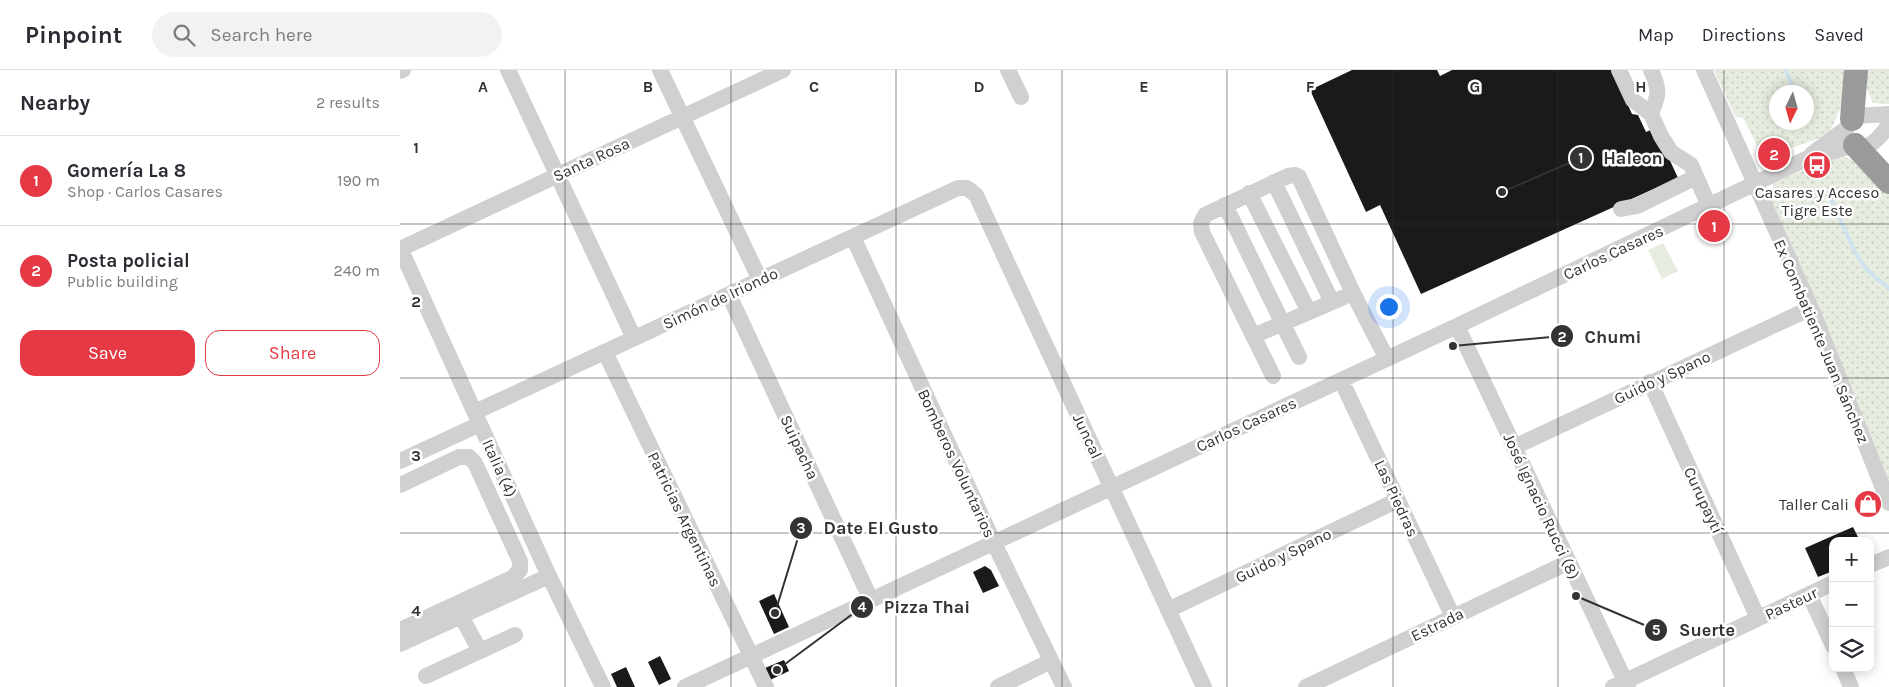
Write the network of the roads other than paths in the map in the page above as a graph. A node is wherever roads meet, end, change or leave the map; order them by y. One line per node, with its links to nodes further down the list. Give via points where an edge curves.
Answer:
1 (508, 70): 15 (street)
2 (660, 70): 12 (street)
3 (783, 70): 12 (street, Santa Rosa)
4 (1008, 70): 9 (street)
5 (1619, 70): 10 (street, via 1633,100)
6 (1651, 70): 10 (street, via 1659,93)
7 (1704, 70): 19 (street, Ex Combatiente Juan Sánchez)
8 (1856, 70): 14 (highway)
9 (1021, 97)
10 (1651, 114): 16 (street, via 1671,152 1691,165)
11 (1889, 114): 14 (street, Carlos Casares, via 1860,115)
12 (683, 117): 15 (street, Santa Rosa); 27 (street)
13 (1889, 125): 14 (street, Carlos Casares, via 1870,146 1865,147)
14 (1851, 131): 18 (highway); 19 (street, Carlos Casares, via 1806,159)
15 (558, 175): 26 (street, Santa Rosa); 36 (street)
16 (1696, 177): 23 (street); 24 (street, via 1637,206)
17 (1274, 182): 21 (street); 28 (street, via 1288,176 1299,177); 30 (street)
18 (1889, 182)
19 (1756, 184): 23 (street, Carlos Casares); 31 (street, Ex Combatiente Juan Sánchez)
20 (967, 188): 25 (street, Simón de Iriondo, via 958,188); 47 (street, Juncal, via 976,195)
21 (1249, 193): 22 (street); 32 (street)
22 (1225, 204): 33 (street); 35 (street, via 1205,215 1201,222 1202,232)
23 (1708, 206): 34 (street, Carlos Casares)
24 (1621, 209)
25 (853, 237): 27 (street, Simón de Iriondo); 50 (street, Bomberos Voluntarios)
26 (400, 249): 43 (street, Italia (4))
27 (760, 280): 29 (street, Simón de Iriondo)
28 (1353, 293): 30 (street); 39 (street)
29 (728, 294): 36 (street, Simón de Iriondo); 57 (street, Suipacha)
30 (1332, 302): 32 (street)
31 (1811, 308): 42 (street, Guido y Spano); 49 (street, Ex Combatiente Juan Sánchez)
32 (1309, 312): 33 (street)
33 (1282, 324): 35 (street); 38 (street)
34 (1457, 326): 39 (street, Carlos Casares); 44 (street, José Ignacio Rucci (8))
35 (1253, 336): 40 (street)
36 (634, 338): 37 (street, Simón de Iriondo)
37 (605, 352): 43 (street, Simón de Iriondo); 67 (street, Patricias Argentinas)
38 (1299, 357)
39 (1387, 358): 41 (street, Carlos Casares)
40 (1273, 376)
41 (1341, 380): 47 (street, Carlos Casares); 48 (street, Las Piedras)
42 (1650, 382): 44 (street, Guido y Spano); 61 (street, Curupaytí)
43 (477, 418): 45 (street, Simón de Iriondo); 54 (street, Italia (4))
44 (1514, 447): 52 (street, José Ignacio Rucci (8))
45 (400, 461)
46 (400, 485): 62 (street, via 459,457 469,457 475,463 520,561 520,570 512,578)
47 (1112, 487): 50 (street, Carlos Casares); 58 (street, Juncal)
48 (1398, 500): 58 (street, Guido y Spano); 60 (street, Las Piedras)
49 (1889, 503)
50 (994, 543): 57 (street, Carlos Casares); 68 (street, Bomberos Voluntarios)
51 (1889, 557): 53 (street)
52 (1568, 562): 60 (street, Estrada); 71 (street, José Ignacio Rucci (8))
53 (1874, 564)
54 (549, 576): 59 (street); 73 (street, Italia (4))
55 (1829, 585): 56 (street, Pasteur)
56 (1809, 594): 61 (street, Pasteur); 64 (street)
57 (871, 600): 67 (street, Carlos Casares)
58 (1168, 610): 78 (street, Juncal)
59 (461, 616): 65 (street); 66 (street)
60 (1453, 617): 72 (street, Estrada)
61 (1758, 618): 71 (street, Pasteur)
62 (400, 630)
63 (515, 635): 66 (street)
64 (1829, 637)
65 (400, 644)
66 (480, 651): 70 (street)
67 (751, 656): 74 (street, Carlos Casares); 75 (street, Patricias Argentinas)
68 (1051, 661): 76 (street); 77 (street, Bomberos Voluntarios)
69 (1845, 672): 79 (street)
70 (426, 676)
71 (1622, 685)
72 (1311, 686)
73 (603, 687)
74 (685, 687)
75 (766, 687)
76 (998, 687)
77 (1064, 687)
78 (1204, 687)
79 (1851, 687)

